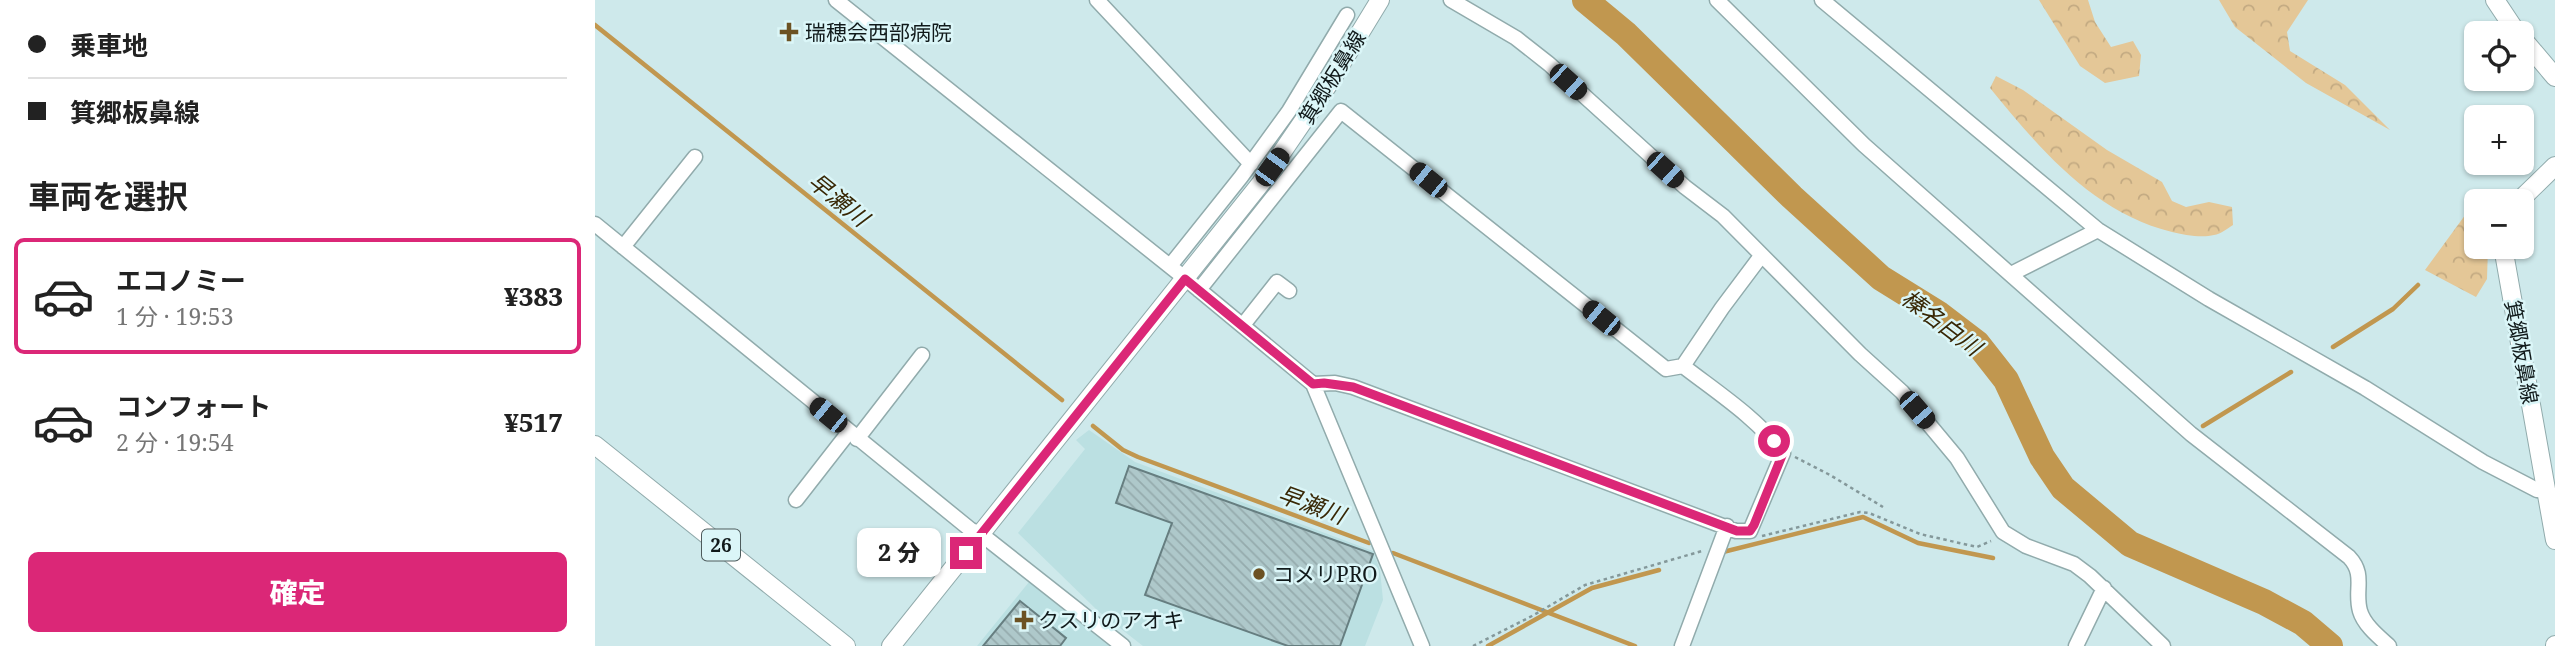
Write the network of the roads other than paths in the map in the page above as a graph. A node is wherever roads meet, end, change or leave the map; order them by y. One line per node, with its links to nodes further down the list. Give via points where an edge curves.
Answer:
1 (836, 0): 21 (street)
2 (1097, 0): 13 (street)
3 (1380, 0): 23 (main road, 箕郷板鼻線)
4 (1451, 0): 19 (street, via 1549,64 1723,216)
5 (1717, 0): 22 (street, via 1864,145)
6 (1822, 0): 17 (street)
7 (2495, 0): 9 (main road)
8 (1347, 15): 13 (street)
9 (2509, 21)
10 (2534, 52): 11 (main road)
11 (2555, 77)
12 (695, 157): 18 (street)
13 (1251, 164): 21 (street)
14 (2555, 167): 15 (main road)
15 (2532, 189)
16 (595, 225): 18 (street)
17 (2098, 230): 22 (street); 31 (street, via 2483,462)
18 (623, 247): 29 (street)
19 (1761, 256): 27 (street); 36 (street, via 1902,392 1957,458 2003,532 2074,564)
20 (2505, 259): 31 (main road, 箕郷板鼻線)
21 (1170, 266): 23 (street)
22 (2011, 274): 44 (street, via 2191,434 2349,556 2359,575 2361,614)
23 (1192, 285): 25 (street); 27 (street, via 1341,111 1666,369); 34 (main road, 箕郷板鼻線)
24 (1289, 291): 25 (street, via 1277,282)
25 (1243, 325): 28 (street)
26 (922, 355): 29 (street)
27 (1683, 366): 33 (street, via 1744,412 1783,453 1750,531)
28 (1313, 384): 33 (street, via 1353,387); 40 (street)
29 (853, 436): 32 (street); 34 (street)
30 (595, 445): 37 (main road, 26)
31 (2547, 491): 35 (main road, 箕郷板鼻線)
32 (796, 500)
33 (1732, 529): 41 (street)
34 (981, 534): 38 (main road, 箕郷板鼻線); 39 (street)
35 (2555, 539)
36 (2104, 588): 42 (street); 43 (street)
37 (846, 646)
38 (891, 646)
39 (1123, 646)
40 (1422, 646)
41 (1682, 646)
42 (2076, 646)
43 (2163, 646)
44 (2389, 646)

